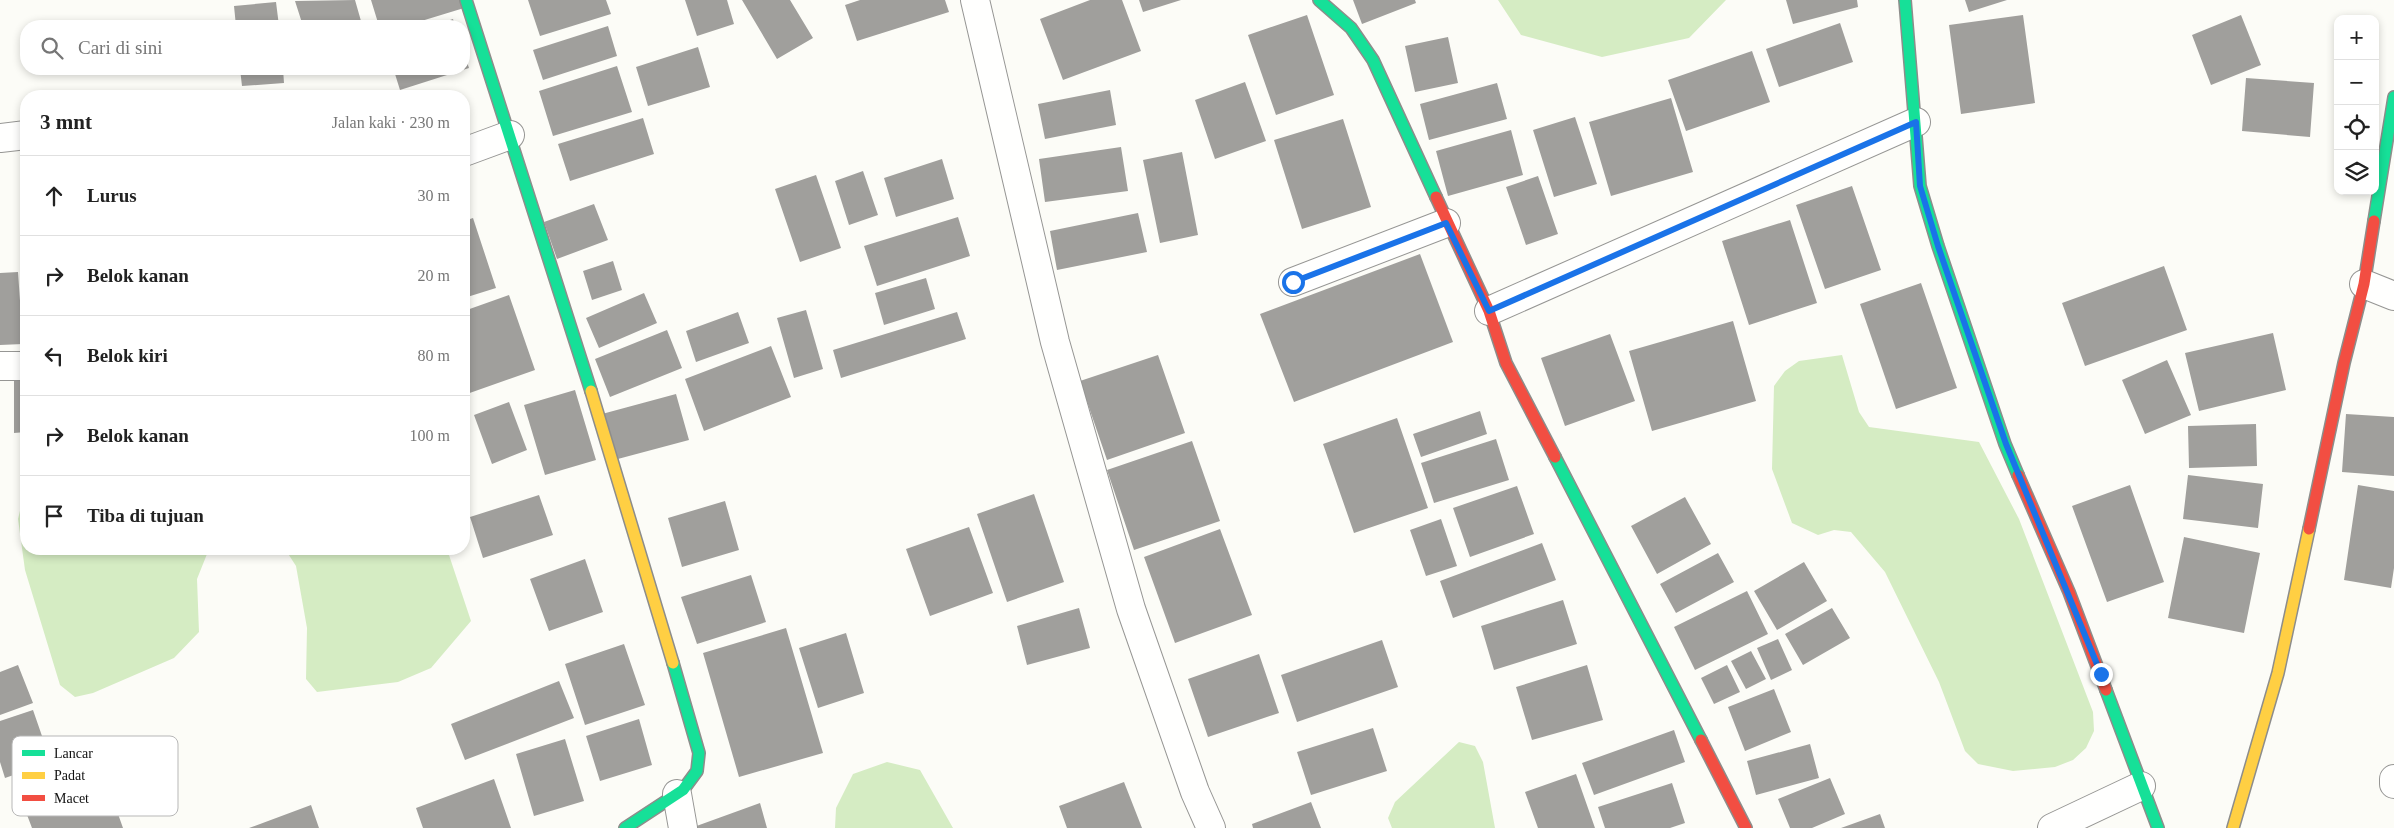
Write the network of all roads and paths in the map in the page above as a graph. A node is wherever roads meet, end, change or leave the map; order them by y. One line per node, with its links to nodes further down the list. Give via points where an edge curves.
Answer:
1 (466, 0): 7 (street)
2 (975, 0): 24 (street, via 1055,342 1130,609 1195,792)
3 (1320, 0): 11 (street, via 1351,28 1373,60)
4 (1905, 0): 6 (street)
5 (2394, 97): 13 (street)
6 (1916, 122): 15 (street); 20 (street, via 1920,186 1938,246 2006,444 2076,610)
7 (510, 135): 10 (street); 21 (street, via 616,469 699,753 700,766 694,778)
8 (20, 136): 9 (street)
9 (0, 138)
10 (470, 150)
11 (1446, 223): 12 (street); 15 (street)
12 (1293, 282)
13 (2364, 284): 14 (street); 28 (street, via 2278,673)
14 (2394, 296)
15 (1489, 311): 25 (street, via 1506,363)
16 (0, 366): 17 (street)
17 (20, 366)
18 (2394, 779): 19 (street)
19 (2394, 784)
20 (2141, 786): 26 (street); 27 (street)
21 (677, 794): 22 (street); 23 (street)
22 (625, 828)
23 (683, 828)
24 (1212, 828)
25 (1746, 828)
26 (2052, 828)
27 (2158, 828)
28 (2233, 828)

